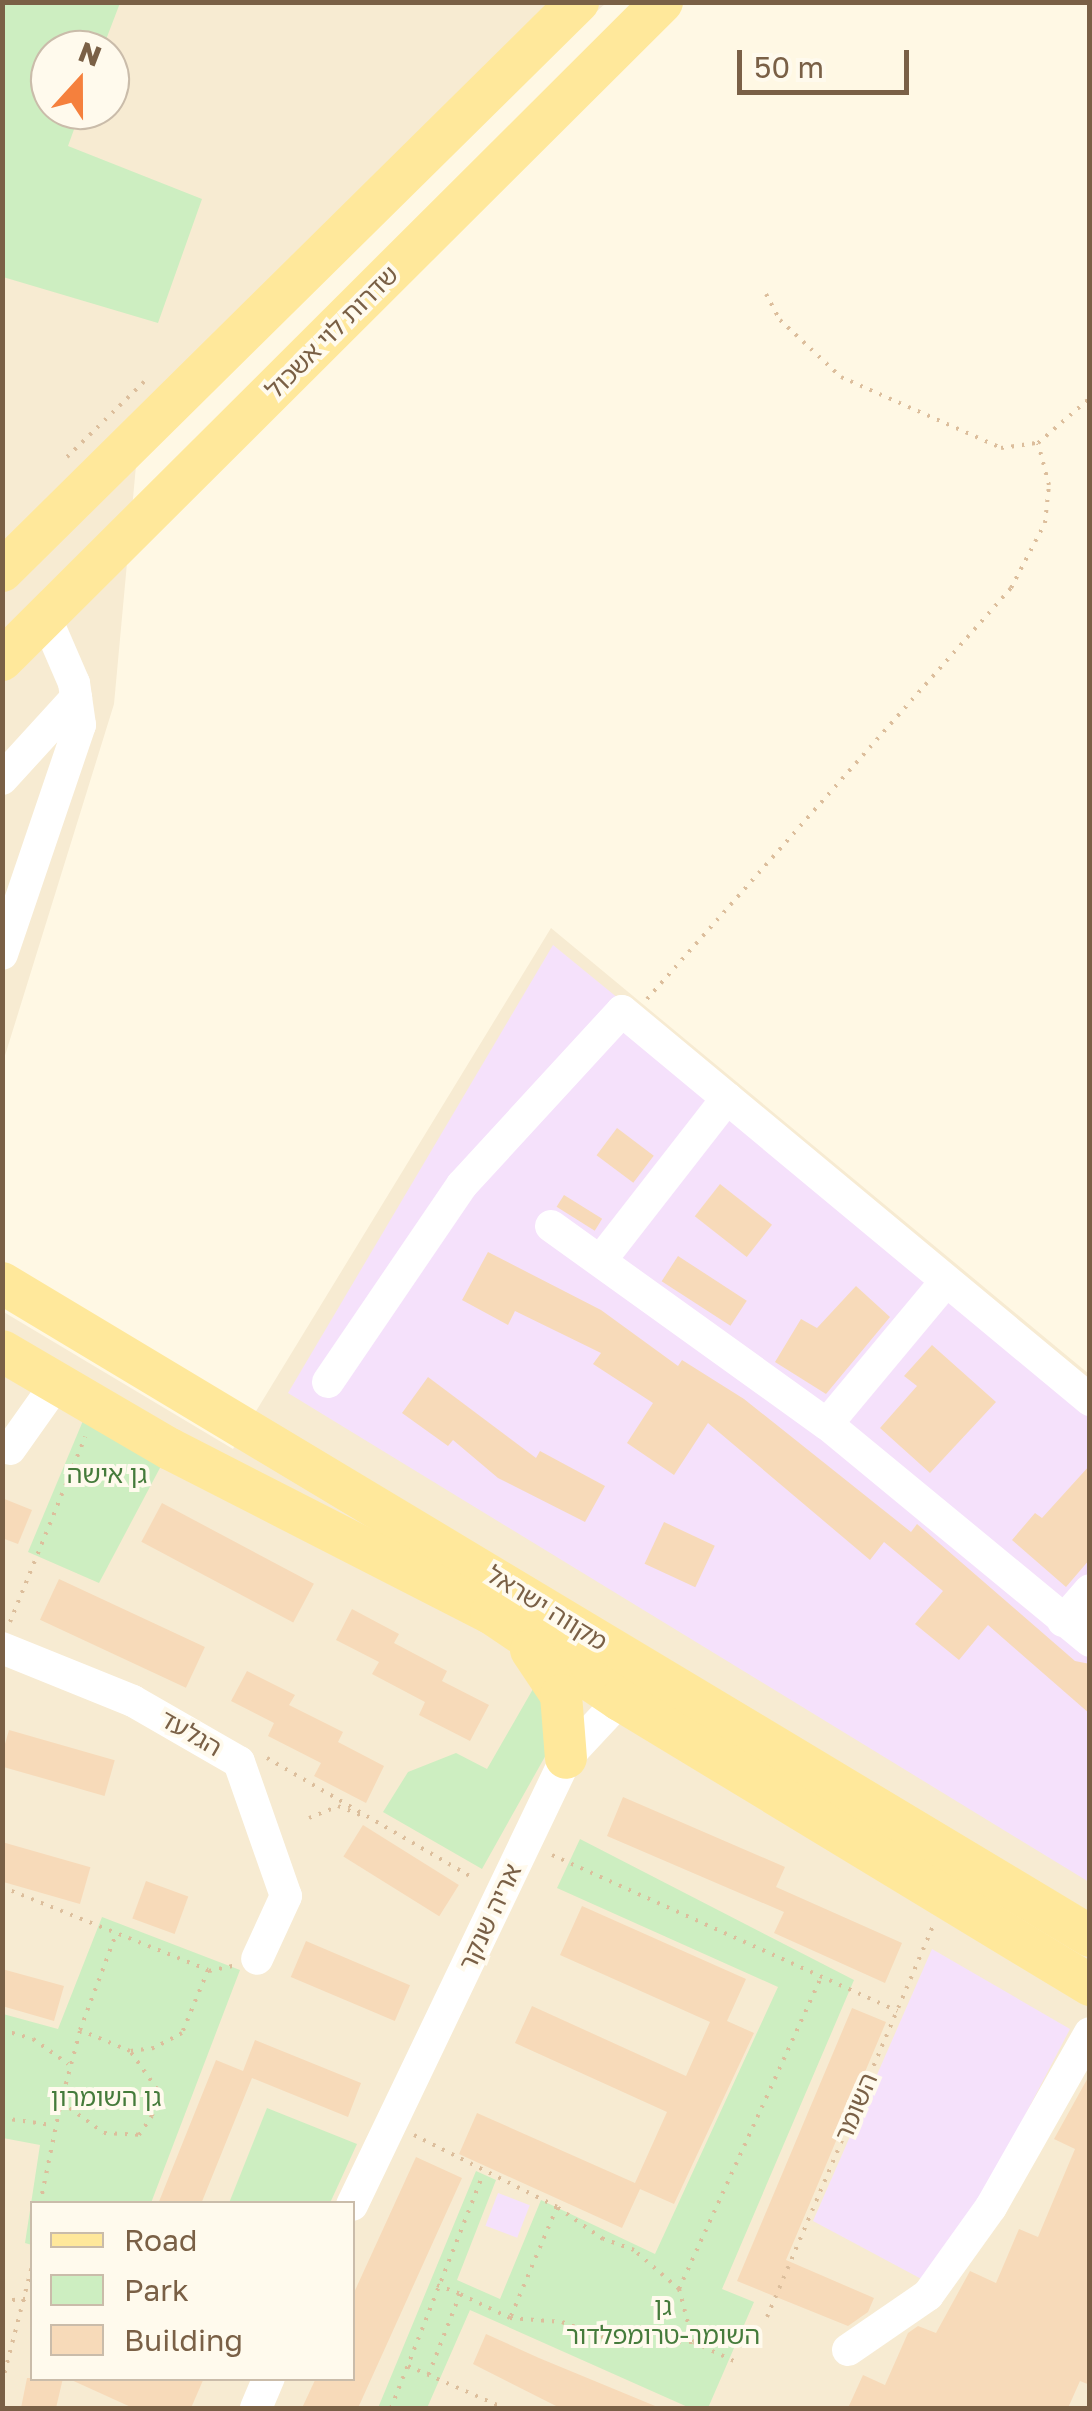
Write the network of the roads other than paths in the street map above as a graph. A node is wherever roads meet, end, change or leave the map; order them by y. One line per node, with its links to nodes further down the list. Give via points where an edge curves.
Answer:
1 (578, 2): 3 (main road)
2 (662, 2): 4 (main road, שדרות לוי אשכול)
3 (2, 571)
4 (45, 616): 5 (main road, שדרות לוי אשכול); 6 (street)
5 (2, 660)
6 (76, 698): 7 (street); 8 (street, via 80,726)
7 (3, 777)
8 (2, 954)
9 (727, 1098): 11 (street); 12 (street); 16 (street, via 622,1011 462,1185)
10 (551, 1226): 11 (street)
11 (601, 1260): 19 (street)
12 (946, 1280): 18 (street); 19 (street)
13 (2, 1283): 22 (main road, מקווה ישראל)
14 (2, 1316): 21 (main road)
15 (2, 1351): 17 (main road, מקווה ישראל)
16 (328, 1382)
17 (56, 1384): 20 (street); 23 (main road, מקווה ישראל)
18 (1090, 1400)
19 (828, 1424): 26 (street)
20 (10, 1449)
21 (301, 1488): 22 (main road); 23 (main road)
22 (351, 1490): 28 (main road, מקווה ישראל)
23 (326, 1526): 25 (main road, מקווה ישראל)
24 (1090, 1590): 26 (street)
25 (517, 1629): 29 (main road, מקווה ישראל); 30 (main road, via 561,1695)
26 (1076, 1631)
27 (5, 1638): 32 (street, הגלעד, via 239,1762 286,1896)
28 (680, 1690): 29 (street, via 647,1688); 31 (main road, מקווה ישראל)
29 (620, 1700): 30 (street, אריה שנקר); 33 (main road, מקווה ישראל)
30 (566, 1758): 35 (street, אריה שנקר)
31 (1090, 1936)
32 (257, 1959)
33 (1090, 1985)
34 (1090, 2033): 36 (street, via 1030,2140 928,2294)
35 (354, 2201)
36 (848, 2350)
37 (269, 2381): 38 (street)
38 (256, 2408)

